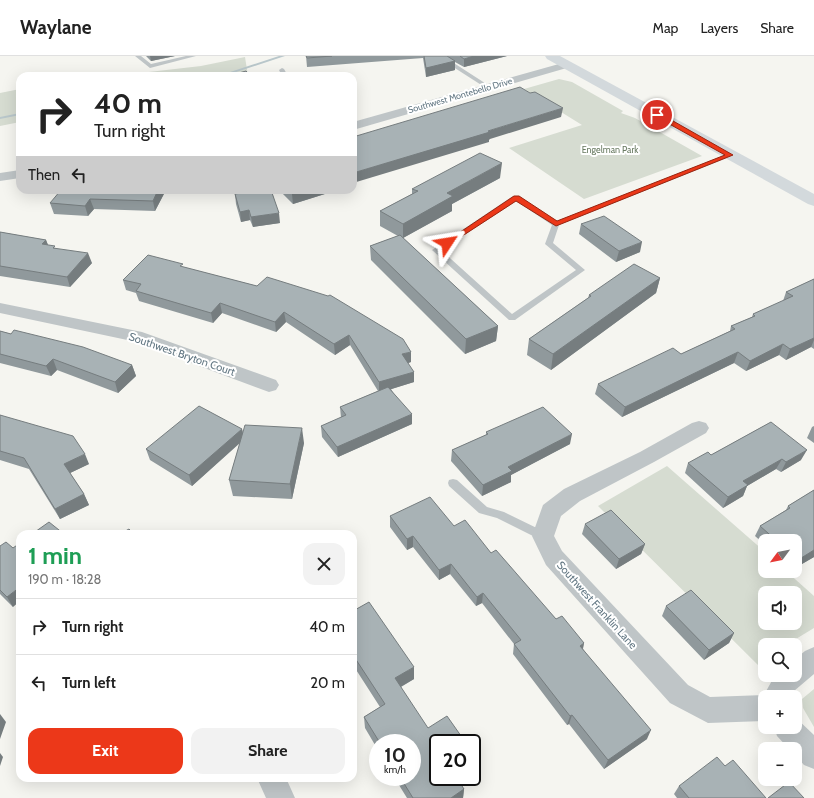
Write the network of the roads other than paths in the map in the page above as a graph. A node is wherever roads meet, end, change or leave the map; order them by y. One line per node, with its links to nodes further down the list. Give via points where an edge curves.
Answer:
1 (138, 56): 2 (lane, via 150,66)
2 (193, 56)
3 (440, 56): 6 (lane)
4 (551, 56): 5 (main road)
5 (566, 65): 6 (street, Southwest Montebello Drive); 8 (main road)
6 (488, 87): 7 (street, Southwest Montebello Drive)
7 (357, 125)
8 (730, 155): 11 (main road); 12 (lane)
9 (16, 175): 10 (street)
10 (0, 177)
11 (814, 202)
12 (556, 224): 12 (lane, via 516,198 436,250 512,318 582,270 549,244)
13 (0, 308): 14 (street, Southwest Bryton Court, via 136,336)
14 (269, 385)
15 (699, 428): 17 (street, via 572,495 551,511)
16 (453, 483): 17 (lane, via 483,510 500,515)
17 (543, 536): 20 (street, Southwest Franklin Lane, via 554,558 678,694 708,710)
18 (814, 659): 19 (street)
19 (802, 669)
20 (758, 708)
21 (794, 734): 22 (street)
22 (814, 755)
23 (273, 782): 24 (street)
24 (281, 798)

